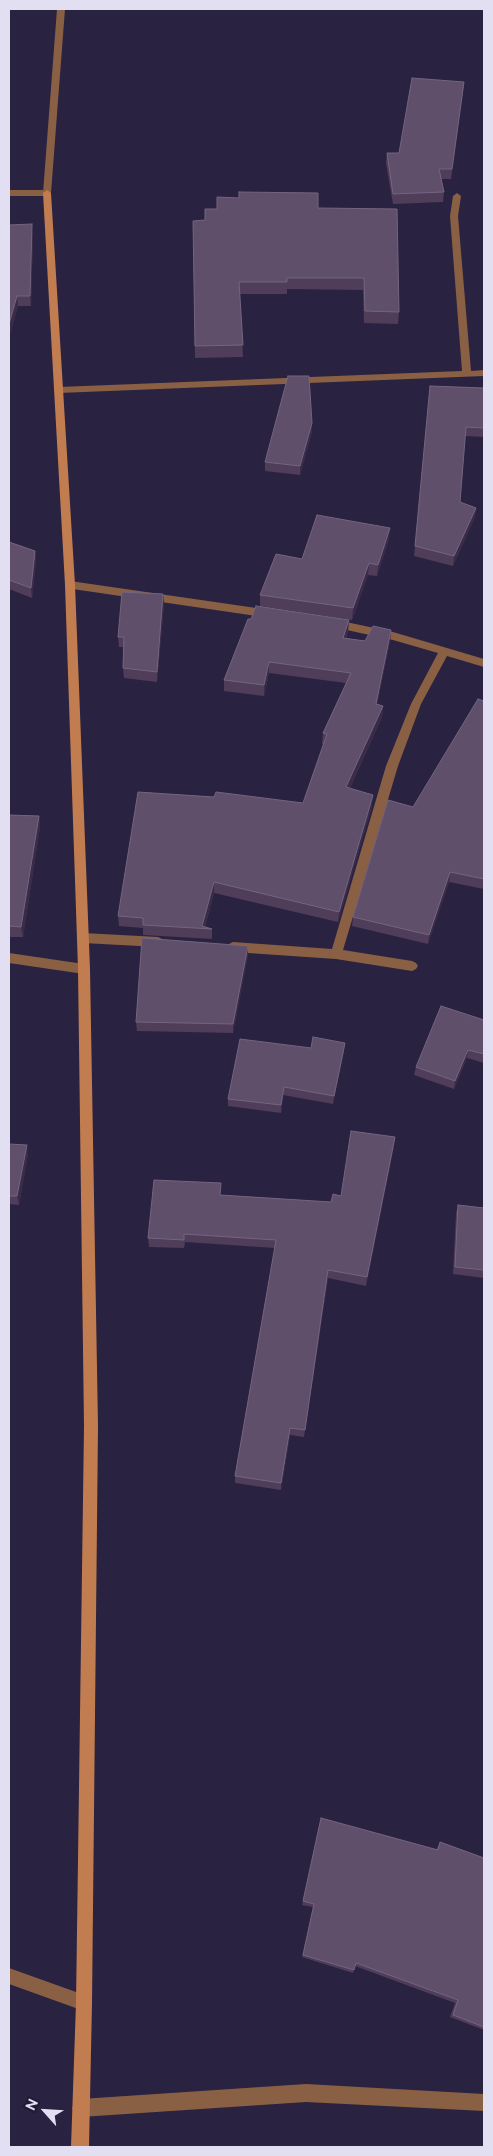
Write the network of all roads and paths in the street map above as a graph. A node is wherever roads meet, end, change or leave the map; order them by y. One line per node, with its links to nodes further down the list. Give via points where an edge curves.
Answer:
1 (61, 9): 3 (street)
2 (9, 193): 3 (street)
3 (47, 193): 7 (street)
4 (457, 196): 5 (street, via 454,216)
5 (467, 373): 6 (street); 7 (street)
6 (484, 373)
7 (59, 390): 8 (street)
8 (70, 585): 9 (street); 13 (street)
9 (284, 616)
10 (322, 621): 11 (street, via 350,625)
11 (445, 650): 12 (street); 16 (street, via 416,704 392,766)
12 (484, 663)
13 (83, 938): 14 (street); 19 (street)
14 (171, 943)
15 (220, 946): 16 (street)
16 (336, 954): 18 (street)
17 (9, 958): 19 (street)
18 (412, 966)
19 (84, 969): 21 (street, via 91,1426)
20 (9, 1976): 21 (street)
21 (84, 2003): 23 (street)
22 (484, 2103): 23 (street, via 306,2093)
23 (81, 2108): 24 (street)
24 (80, 2147)

